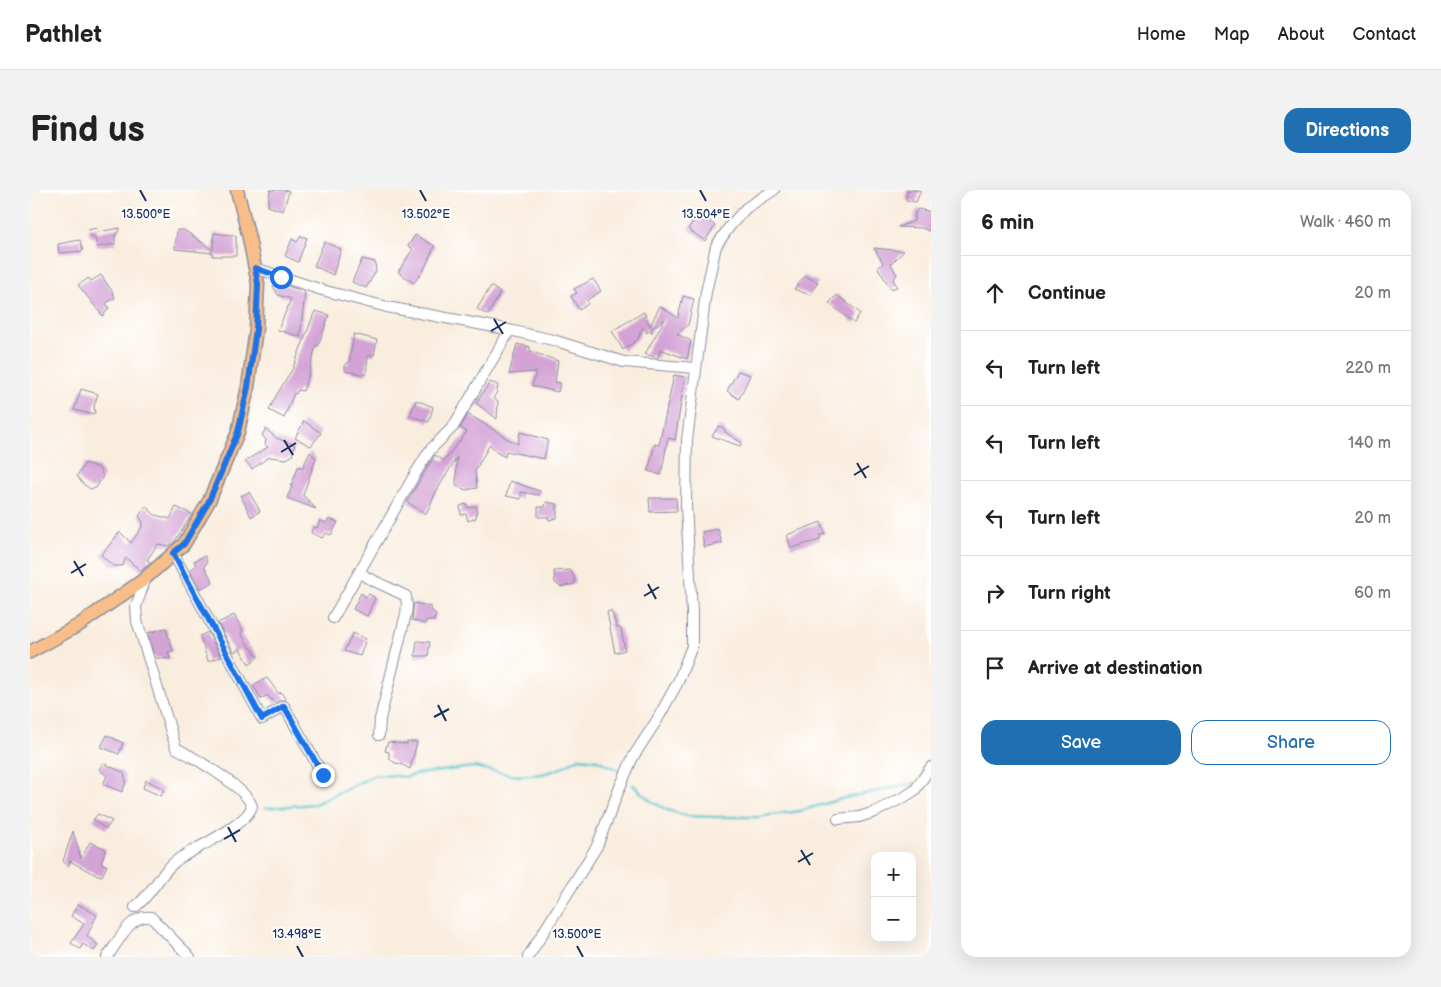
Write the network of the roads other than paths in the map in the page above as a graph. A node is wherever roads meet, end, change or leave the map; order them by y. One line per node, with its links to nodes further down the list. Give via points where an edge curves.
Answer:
1 (237, 190): 3 (main road)
2 (774, 190): 5 (street, via 746,208 716,246)
3 (255, 268): 4 (street, via 387,307); 6 (main road, via 258,284 256,329 238,432 209,501 184,544)
4 (510, 330): 5 (street, via 624,362); 7 (street, via 453,427 430,450 415,474)
5 (696, 368): 18 (street, via 687,440 686,506 692,646 658,720 633,757 597,846)
6 (173, 553): 8 (main road); 13 (street, via 262,719 284,706)
7 (360, 571): 9 (street); 11 (street, via 406,596 407,601)
8 (146, 578): 10 (main road, via 79,625); 15 (street, via 136,606 137,621 176,748 235,786 252,806 243,820 174,862)
9 (333, 618)
10 (30, 652)
11 (379, 734)
12 (931, 767): 14 (street, via 915,790 906,796 875,812)
13 (323, 775)
14 (838, 819)
15 (135, 907)
16 (107, 957): 17 (street, via 133,921 144,916 151,917)
17 (190, 957)
18 (528, 957)

